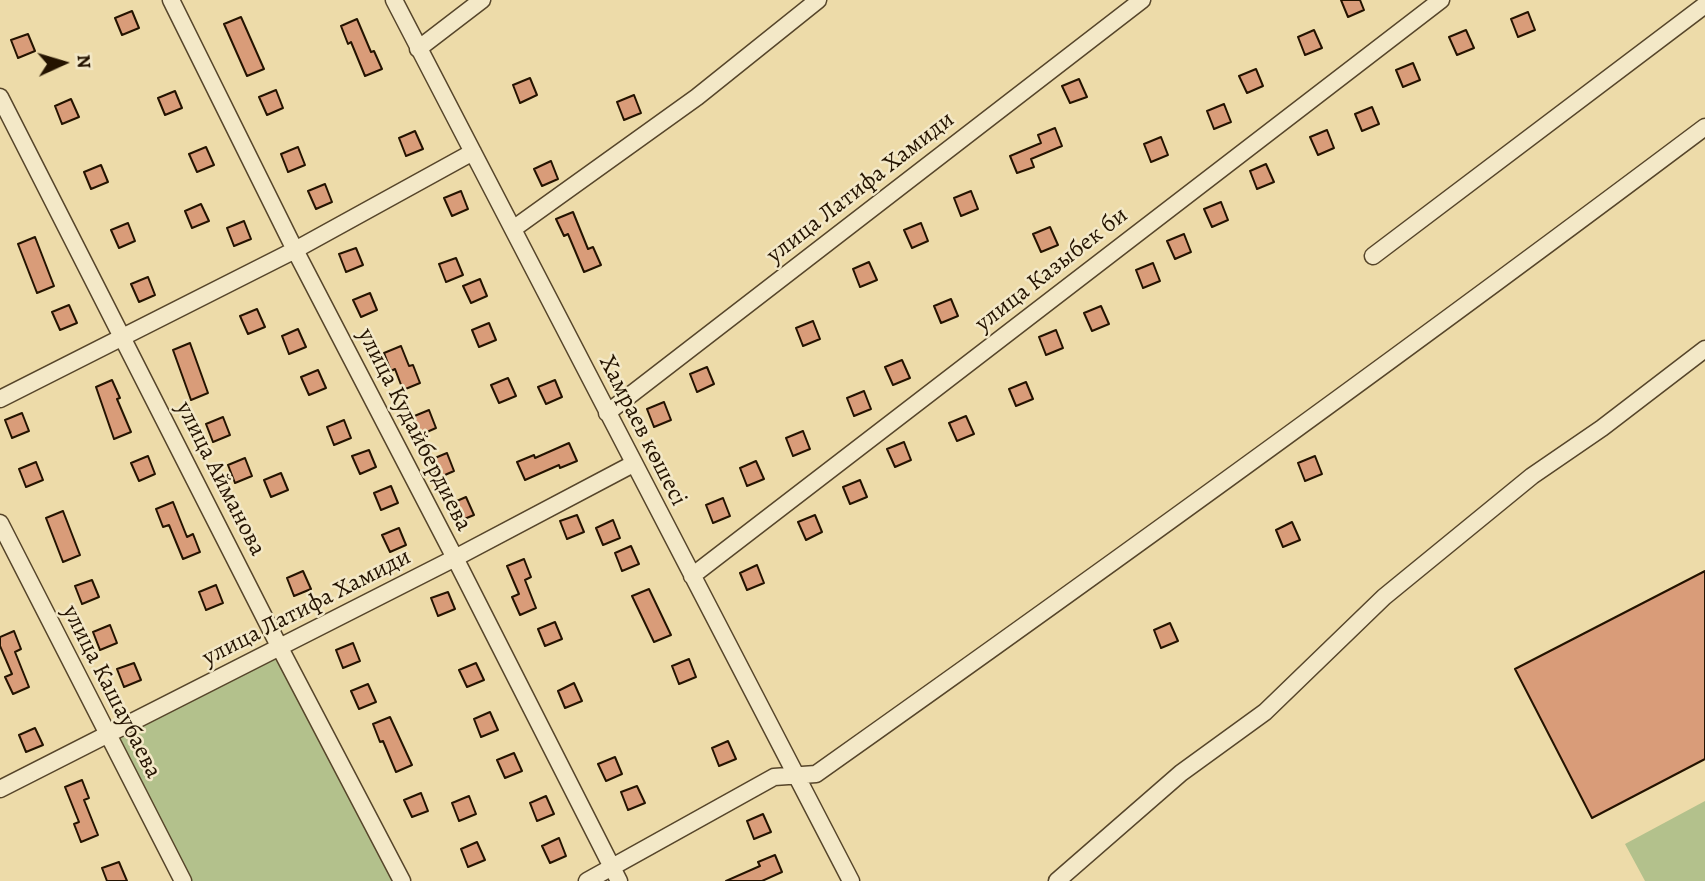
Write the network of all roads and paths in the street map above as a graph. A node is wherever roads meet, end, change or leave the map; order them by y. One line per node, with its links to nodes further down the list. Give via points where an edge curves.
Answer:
1 (172, 0): 13 (street, улица Кудайбердиева)
2 (394, 0): 8 (street, Хамраев көшесі)
3 (482, 0): 8 (street)
4 (818, 0): 12 (street, via 697,97)
5 (1142, 0): 18 (street, улица Латифа Хамиди)
6 (1441, 0): 22 (street, улица Казыбек би)
7 (1705, 5): 14 (street)
8 (418, 49): 11 (street, Хамраев көшесі)
9 (0, 97): 15 (street, улица Айманова)
10 (1705, 128): 25 (street, via 1055,605 816,774)
11 (473, 152): 12 (street, Хамраев көшесі); 13 (street)
12 (513, 229): 18 (street, Хамраев көшесі)
13 (295, 250): 15 (street); 21 (street, улица Кудайбердиева)
14 (1373, 256)
15 (122, 337): 17 (street); 23 (street, улица Айманова)
16 (1705, 349): 32 (street, via 1532,476 1384,597 1265,712 1181,773)
17 (0, 399)
18 (607, 413): 19 (street, Хамраев көшесі)
19 (633, 464): 21 (street, улица Латифа Хамиди); 22 (street, Хамраев көшесі)
20 (0, 523): 24 (street, улица Кашаубаева)
21 (456, 558): 23 (street, улица Латифа Хамиди); 27 (street, улица Кудайбердиева)
22 (692, 576): 25 (street, Хамраев көшесі)
23 (280, 648): 24 (street, улица Латифа Хамиди); 29 (street, улица Айманова)
24 (107, 734): 26 (street, улица Латифа Хамиди); 28 (street, улица Кашаубаева)
25 (795, 776): 27 (street, via 774,777); 31 (street, Хамраев көшесі)
26 (0, 789)
27 (615, 875): 30 (street)
28 (183, 881)
29 (402, 881)
30 (587, 881)
31 (851, 881)
32 (1057, 881)

